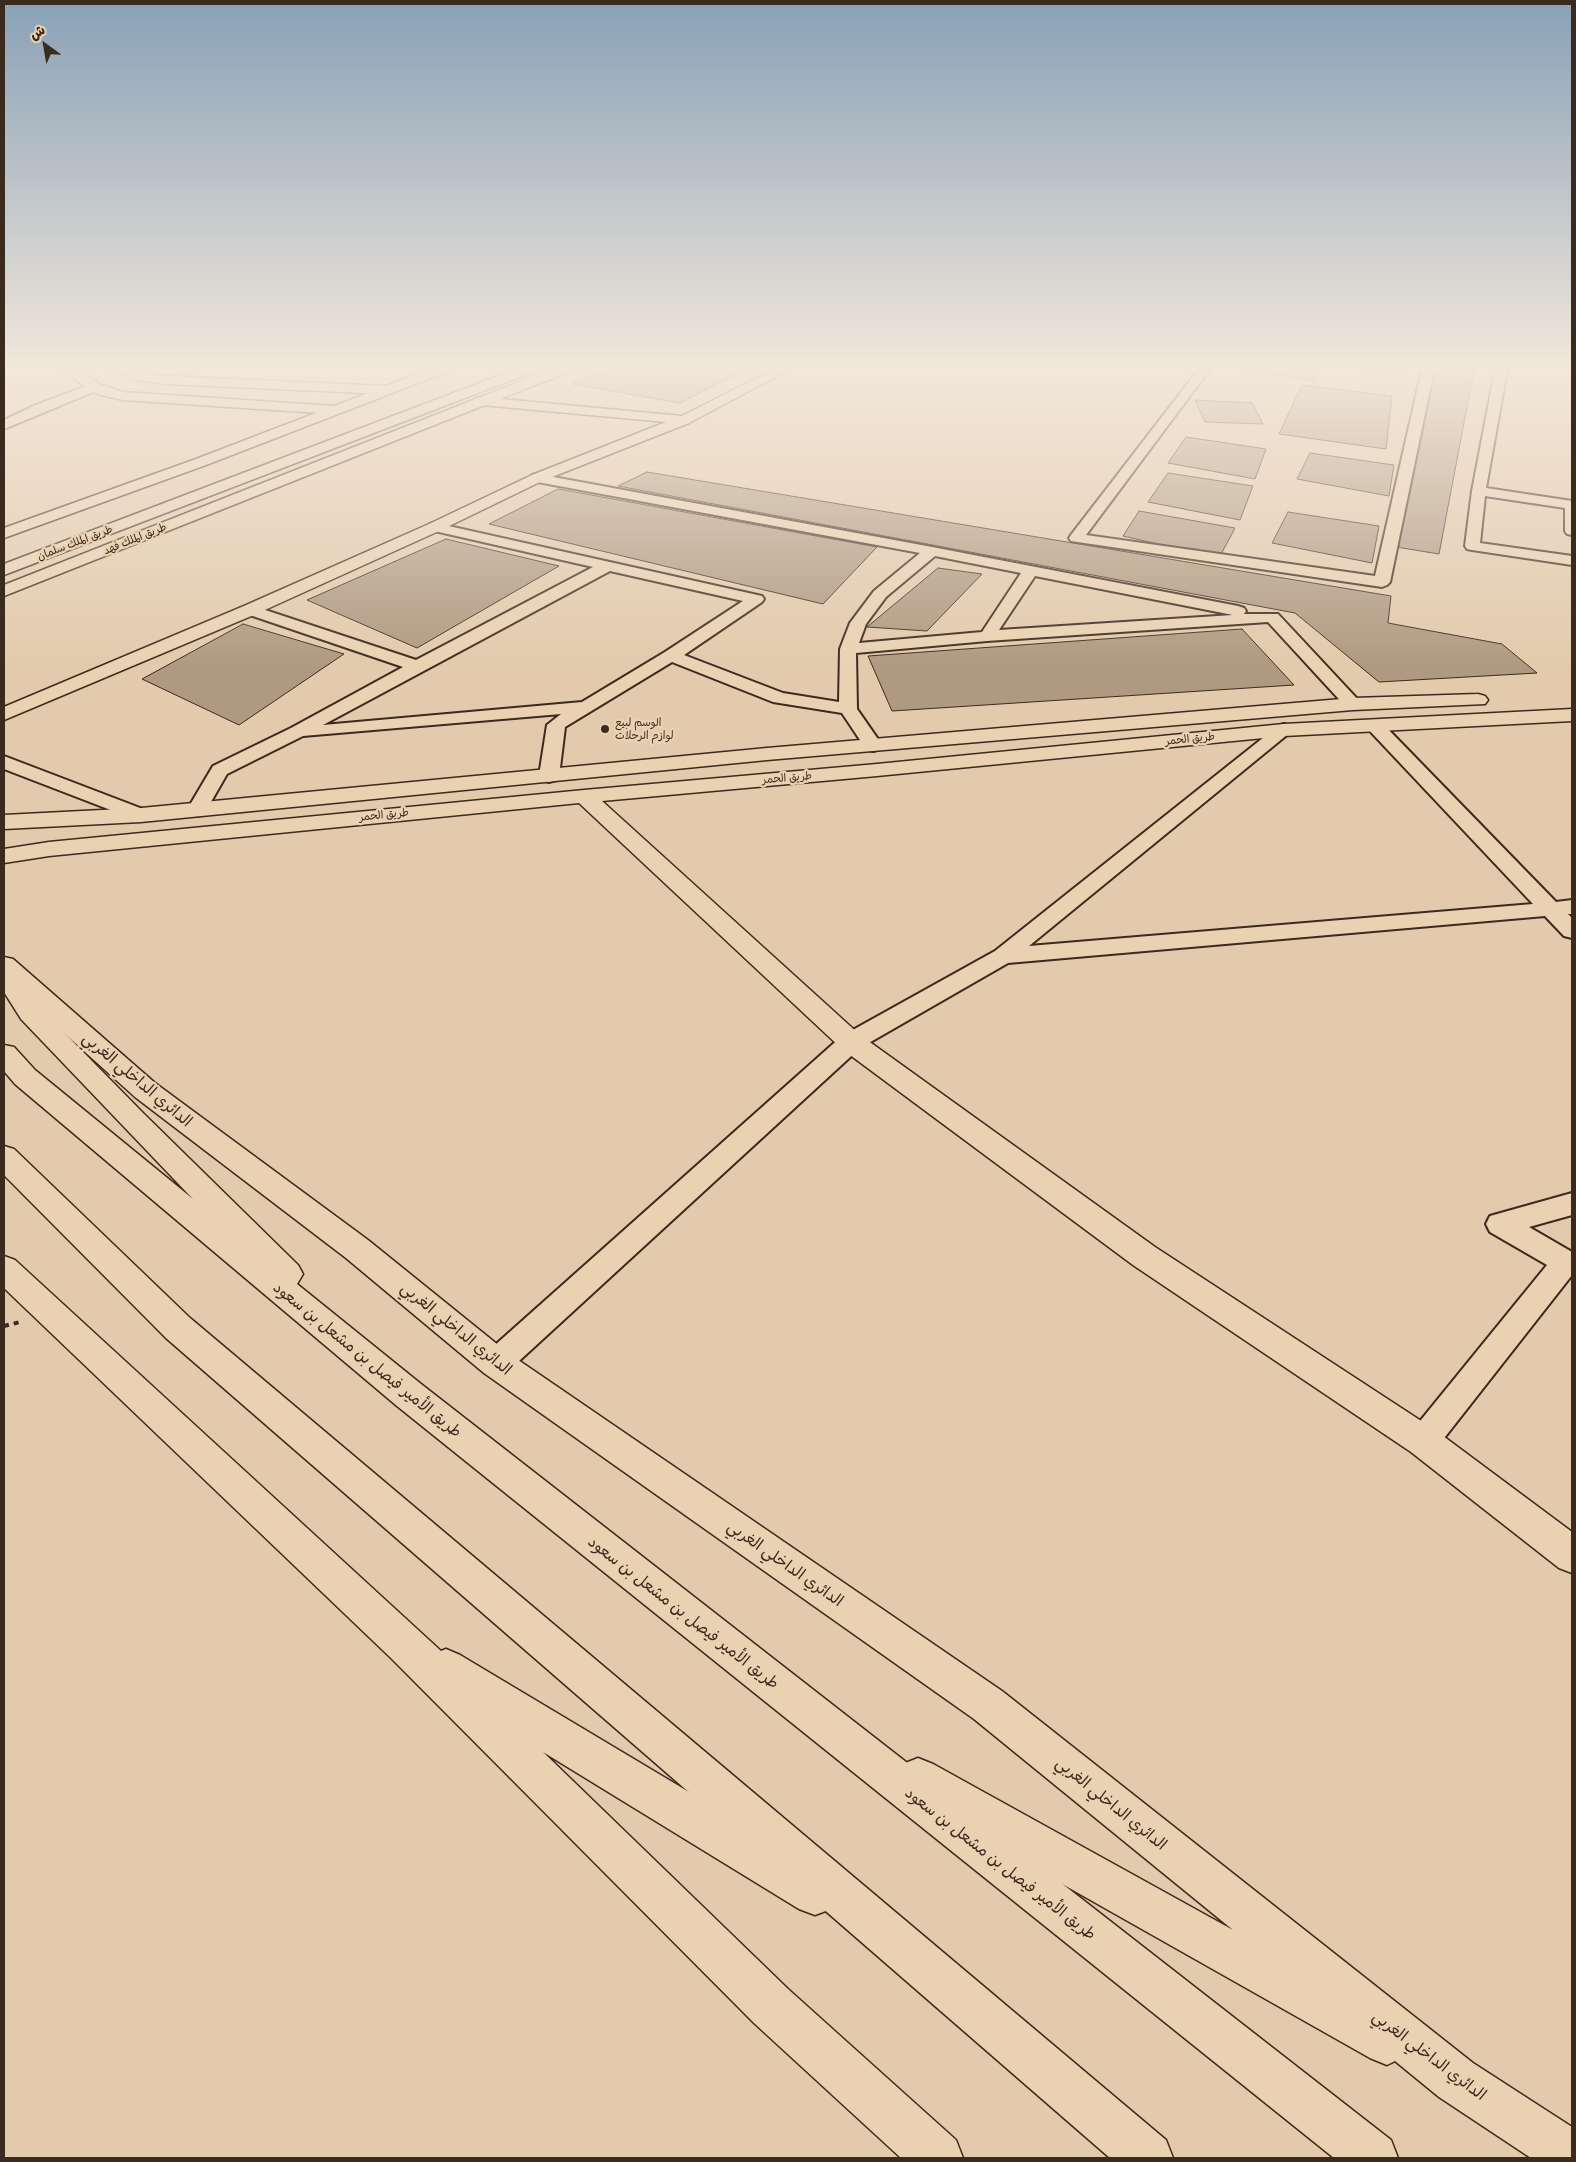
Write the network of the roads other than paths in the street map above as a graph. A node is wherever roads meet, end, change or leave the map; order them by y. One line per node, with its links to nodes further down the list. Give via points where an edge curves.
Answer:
1 (190, 466): 15 (main road)
2 (227, 466): 12 (main road, طريق الملك سلمان)
3 (276, 466): 19 (main road, طريق الملك سلمان)
4 (320, 466): 21 (main road, طريق الملك فهد)
5 (567, 466): 9 (main road)
6 (1131, 466): 7 (street, via 1076,538 1382,582)
7 (1407, 466)
8 (1483, 466): 10 (street)
9 (536, 478): 13 (main road); 16 (street)
10 (1478, 491): 11 (street); 17 (street, via 1472,546)
11 (1572, 505): 14 (street)
12 (96, 515)
13 (435, 527): 18 (street); 22 (main road)
14 (1572, 531)
15 (4, 533)
16 (932, 552): 20 (street); 25 (street, via 880,594 858,623)
17 (1572, 561)
18 (609, 565): 26 (street, via 756,599); 27 (street)
19 (4, 570)
20 (1031, 570): 23 (street); 24 (street)
21 (4, 591)
22 (250, 610): 27 (street); 32 (main road)
23 (1272, 617): 24 (street); 29 (street)
24 (987, 636): 25 (street)
25 (848, 649): 31 (street)
26 (671, 656): 30 (street); 31 (street, via 779,698)
27 (417, 666): 36 (street)
28 (1572, 696): 29 (main road, طريق الحمر)
29 (1353, 704): 37 (main road, طريق الحمر)
30 (588, 707): 36 (street); 39 (street, via 556,725)
31 (848, 709): 37 (street)
32 (4, 714)
33 (1572, 715): 34 (main road, طريق الحمر)
34 (1374, 724): 35 (main road, طريق الحمر); 45 (street)
35 (1284, 730): 40 (main road, طريق الحمر); 47 (street)
36 (296, 732): 41 (street, via 220,770)
37 (873, 745): 39 (main road, طريق الحمر)
38 (4, 762): 42 (street)
39 (549, 776): 41 (main road, طريق الحمر)
40 (584, 796): 44 (main road, طريق الحمر); 50 (main road)
41 (197, 810): 42 (main road, طريق الحمر)
42 (141, 815): 43 (main road, طريق الحمر)
43 (8, 823)
44 (4, 856)
45 (1561, 908): 46 (street); 47 (street)
46 (1572, 931)
47 (1003, 956): 50 (street)
48 (4, 965): 55 (main road, الدائري الداخلي الغربي, via 145,1090 357,1249)
49 (4, 972): 56 (main road, via 30,1013)
50 (851, 1042): 55 (street); 57 (main road, via 1144,1256)
51 (4, 1054): 56 (main road, طريق الأمير فيصل بن مشعل بن سعود, via 25,1077)
52 (4, 1157): 61 (main road, via 178,1328)
53 (1572, 1204): 57 (street, via 1500,1224 1566,1262)
54 (4, 1268): 59 (main road)
55 (496, 1363): 62 (main road, الدائري الداخلي الغربي, via 988,1705)
56 (409, 1395): 60 (main road, طريق الأمير فيصل بن مشعل بن سعود)
57 (1423, 1441): 58 (main road)
58 (1572, 1555)
59 (406, 1645): 61 (main road); 64 (main road, via 771,2006)
60 (829, 1729): 62 (main road); 66 (main road, طريق الأمير فيصل بن مشعل بن سعود)
61 (897, 1943): 65 (main road)
62 (1456, 2080): 63 (main road, الدائري الداخلي الغربي)
63 (1572, 2156)
64 (938, 2158)
65 (1148, 2158)
66 (1373, 2158)

